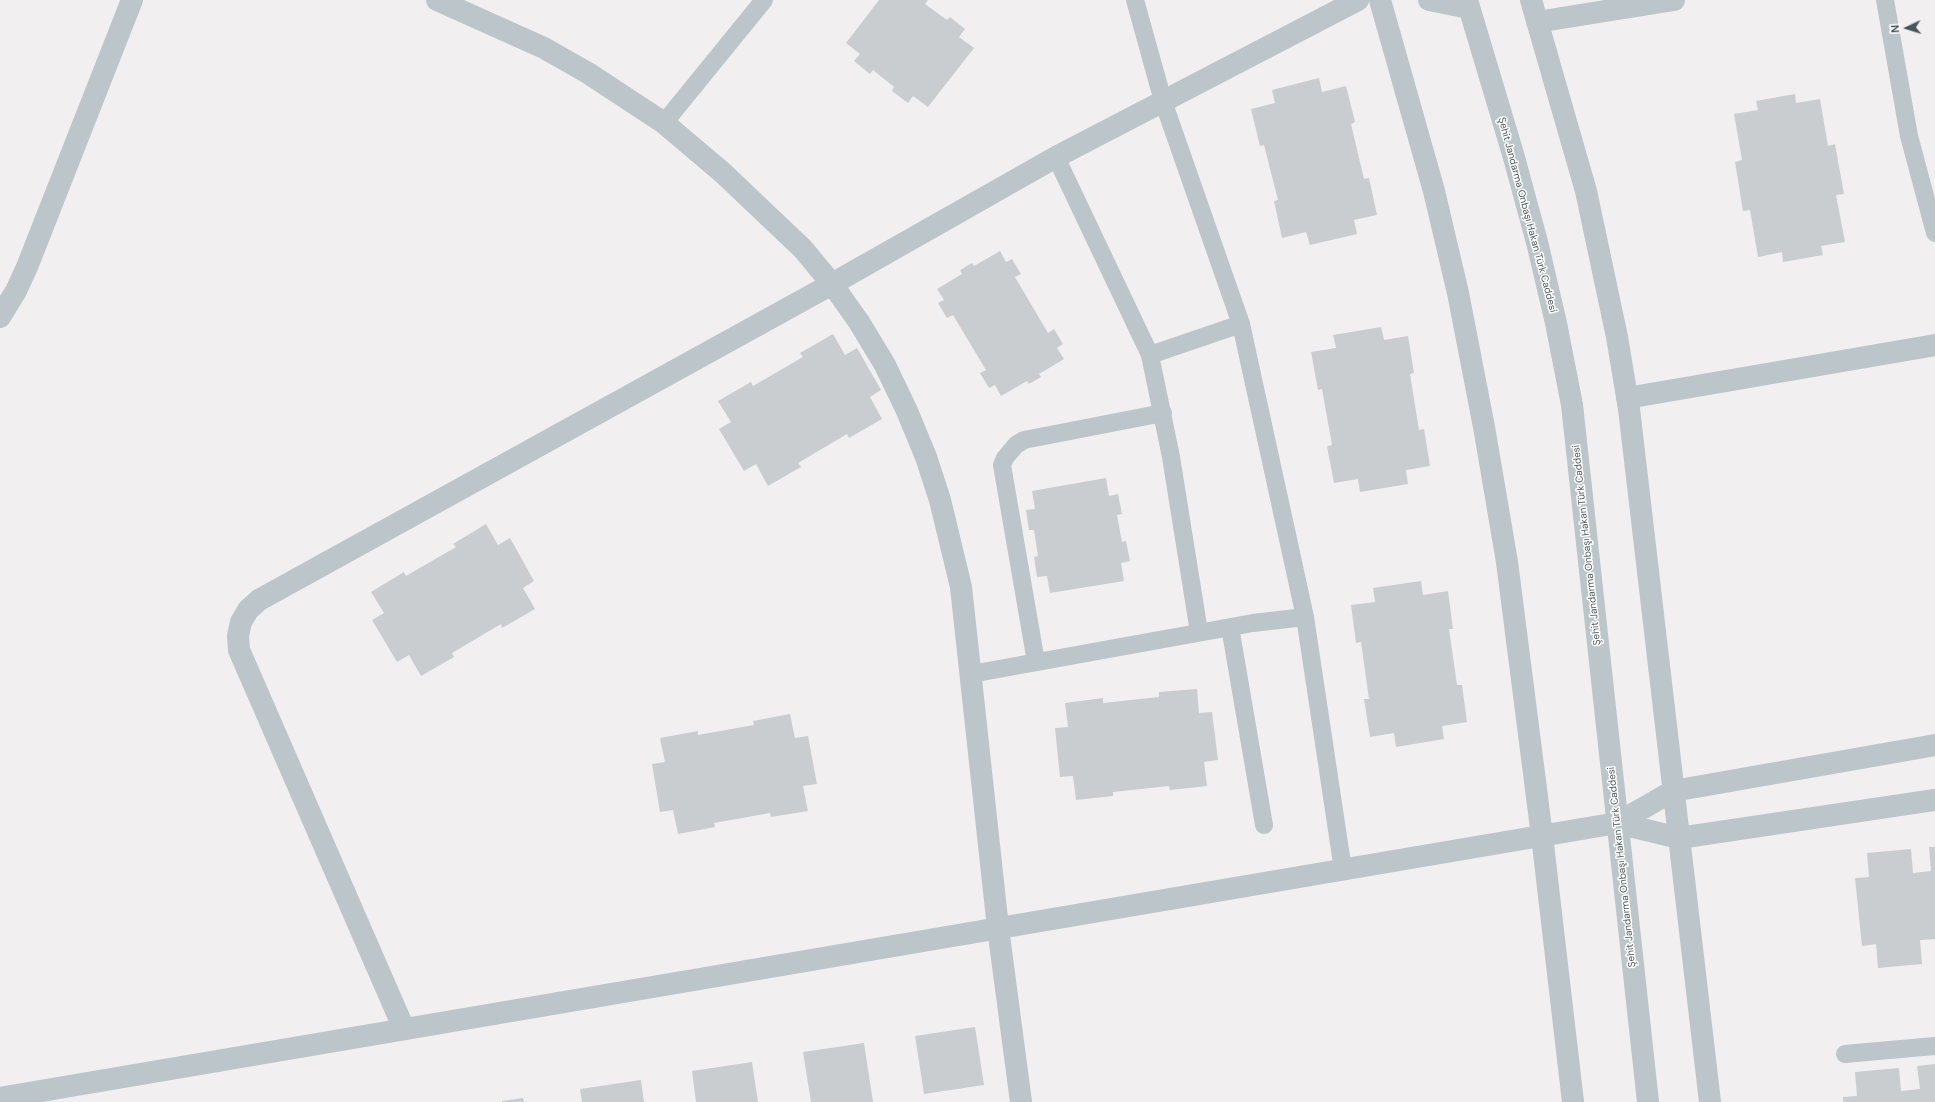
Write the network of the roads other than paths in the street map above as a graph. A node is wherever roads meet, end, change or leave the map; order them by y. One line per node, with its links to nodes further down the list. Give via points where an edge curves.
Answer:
1 (132, 0): 18 (street, via 27,267)
2 (437, 0): 14 (street, via 544,48 595,77)
3 (764, 0): 14 (lane)
4 (1135, 0): 13 (lane)
5 (1358, 0): 13 (street)
6 (1380, 0): 34 (street, via 1434,191 1458,293 1484,427 1507,562)
7 (1428, 0): 11 (street)
8 (1531, 0): 12 (street)
9 (1674, 0): 12 (street)
10 (1885, 0): 16 (lane, via 1909,136)
11 (1468, 4): 32 (street, Şehit Jandarma Onbaşı Hakan Türk Caddesi, via 1537,242 1572,405)
12 (1537, 22): 22 (street, via 1586,191 1604,265)
13 (1163, 101): 15 (street); 19 (lane)
14 (664, 123): 17 (street, via 770,217 803,249)
15 (1056, 157): 17 (street); 21 (lane)
16 (1935, 233)
17 (832, 284): 28 (street, via 885,365 926,457 940,500 961,586); 38 (street, via 259,600 248,610 241,622 239,650)
18 (0, 317)
19 (1242, 324): 21 (lane); 24 (lane)
20 (1935, 345): 22 (street)
21 (1150, 355): 23 (lane)
22 (1627, 398): 30 (street)
23 (1163, 413): 26 (lane); 27 (lane, via 1024,440 1005,458 1002,465)
24 (1305, 617): 25 (lane); 36 (lane)
25 (1230, 627): 26 (lane); 33 (lane)
26 (1199, 632): 27 (lane)
27 (1036, 662): 28 (lane)
28 (971, 674): 37 (street)
29 (1935, 745): 30 (street)
30 (1673, 791): 32 (street); 35 (street)
31 (1935, 800): 35 (street)
32 (1618, 823): 34 (street); 35 (street); 44 (street, Şehit Jandarma Onbaşı Hakan Türk Caddesi)
33 (1264, 825)
34 (1542, 836): 36 (street); 43 (street)
35 (1678, 838): 45 (street)
36 (1343, 870): 37 (street)
37 (998, 928): 38 (street); 42 (street)
38 (404, 1029): 41 (street)
39 (1935, 1046): 40 (lane)
40 (1845, 1054)
41 (0, 1098)
42 (1021, 1102)
43 (1573, 1102)
44 (1648, 1102)
45 (1710, 1102)

